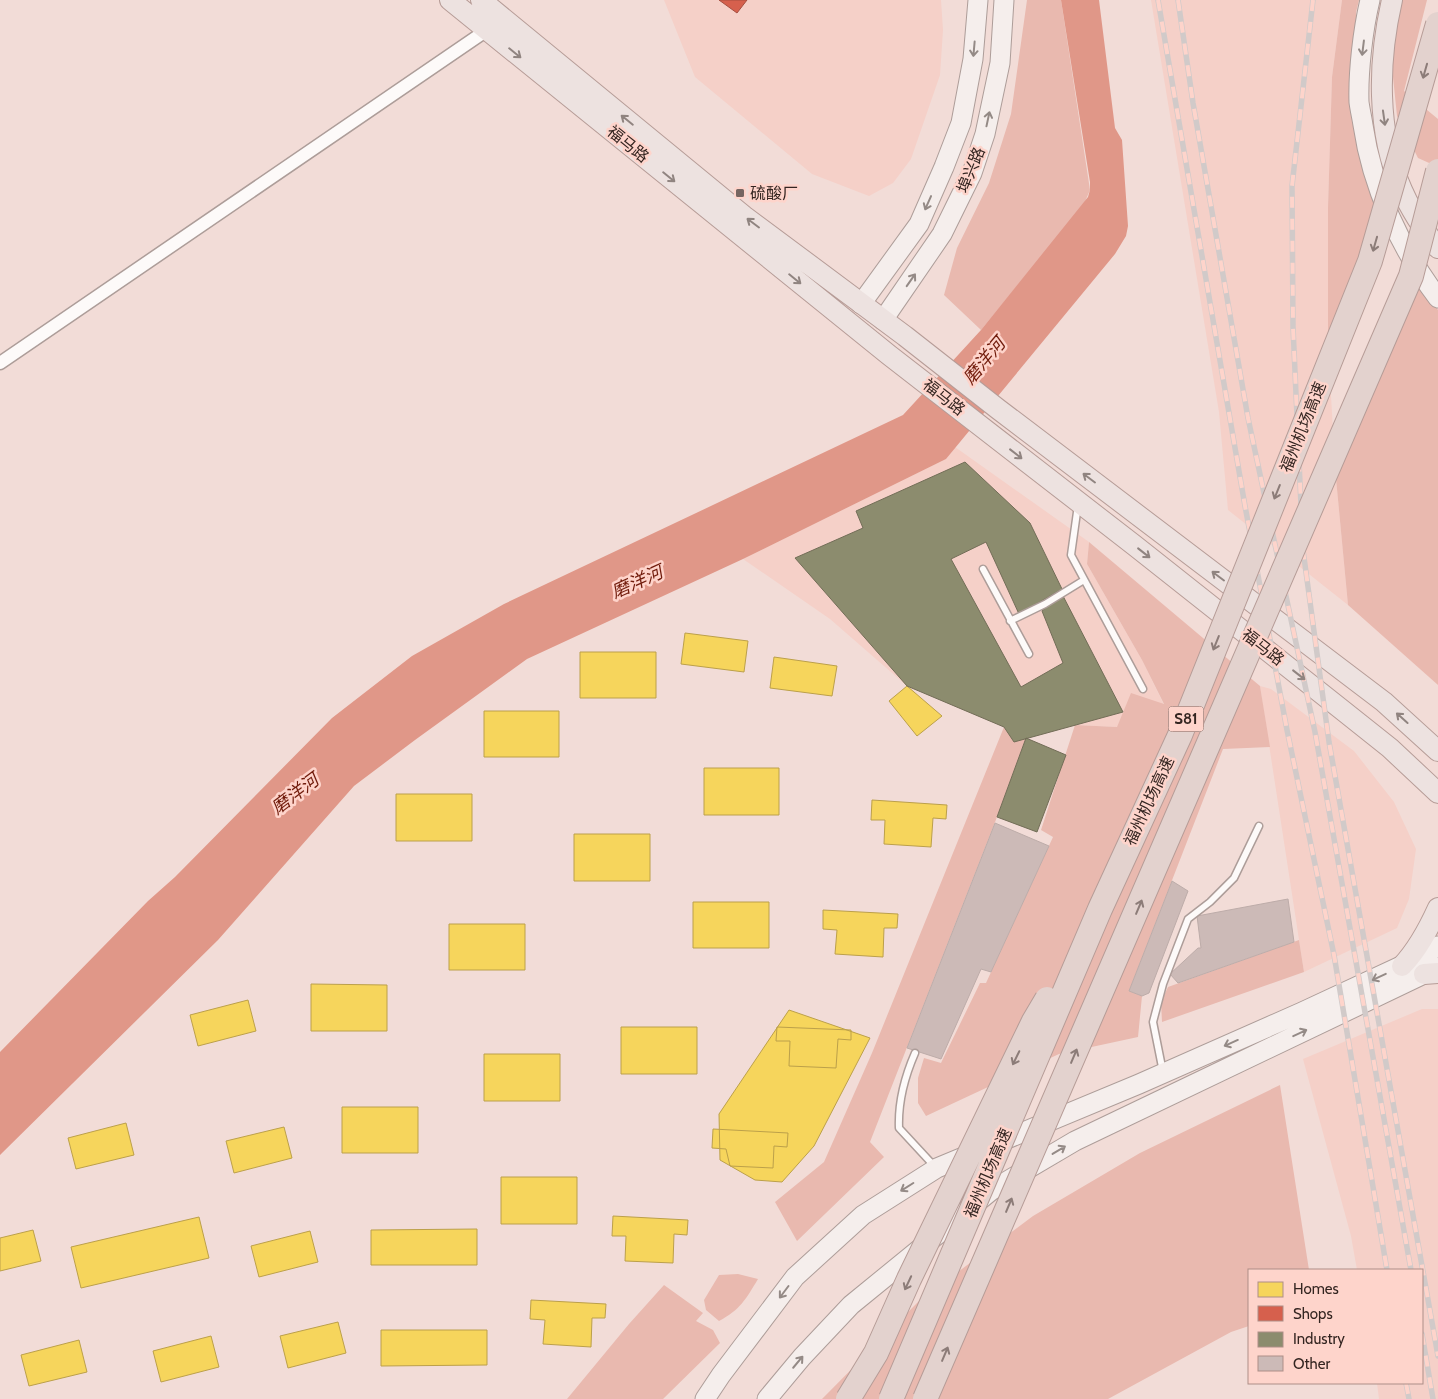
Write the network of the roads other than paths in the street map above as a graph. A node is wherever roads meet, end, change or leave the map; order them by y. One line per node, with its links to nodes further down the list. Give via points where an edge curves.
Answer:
1 (450, 0): 8 (main road, 福马路)
2 (481, 0): 12 (main road, 福马路, one-way to 2, via 744,216)
3 (978, 0): 12 (main road, 埠兴路, one-way to 12, via 973,59 960,123 944,167 918,224)
4 (1004, 0): 13 (main road, 埠兴路, one-way to 4, via 942,234 972,174 985,134 1000,63)
5 (1370, 0): 11 (main road, one-way to 11, via 1359,103 1367,151 1381,196 1402,240)
6 (1392, 0): 10 (main road, one-way to 10, via 1383,62 1382,103 1388,146 1401,189 1420,225)
7 (1438, 24): 26 (highway, 福州机场高速 / S81, one-way to 26, bridge, via 1370,261 1180,735)
8 (487, 30): 14 (street); 15 (main road, 福马路, one-way to 15)
9 (1438, 171): 37 (highway, 福州机场高速 / S81, one-way to 9, bridge, via 1411,276)
10 (1438, 248)
11 (1438, 298)
12 (861, 304): 13 (main road, 福马路)
13 (883, 320): 21 (main road, 福马路, one-way to 13, via 1384,702)
14 (0, 363)
15 (1078, 502): 17 (lane, via 1071,556); 22 (main road, 福马路, one-way to 22, via 1390,748)
16 (983, 569): 18 (lane)
17 (1084, 580): 18 (lane); 20 (lane)
18 (1010, 621): 19 (lane)
19 (1029, 654)
20 (1143, 689)
21 (1433, 743)
22 (1431, 786): 23 (main road)
23 (1438, 809)
24 (1259, 826): 31 (lane, via 1234,878 1188,919 1163,984 1153,1022)
25 (1438, 908): 28 (main road, via 1429,929)
26 (1100, 909): 35 (highway, one-way to 35, bridge, via 1034,1021 876,1353); 36 (highway, 福州机场高速 / S81, bridge)
27 (1438, 946): 28 (main road)
28 (1402, 966): 31 (main road, one-way to 31)
29 (1433, 971): 34 (main road, one-way to 29, via 851,1305 992,1190 1083,1137)
30 (915, 1053): 32 (lane, via 899,1109 899,1128)
31 (1163, 1073): 32 (main road)
32 (937, 1168): 33 (main road, one-way to 33, via 863,1215 795,1277)
33 (705, 1399)
34 (767, 1399)
35 (848, 1399)
36 (892, 1399)
37 (925, 1399)

